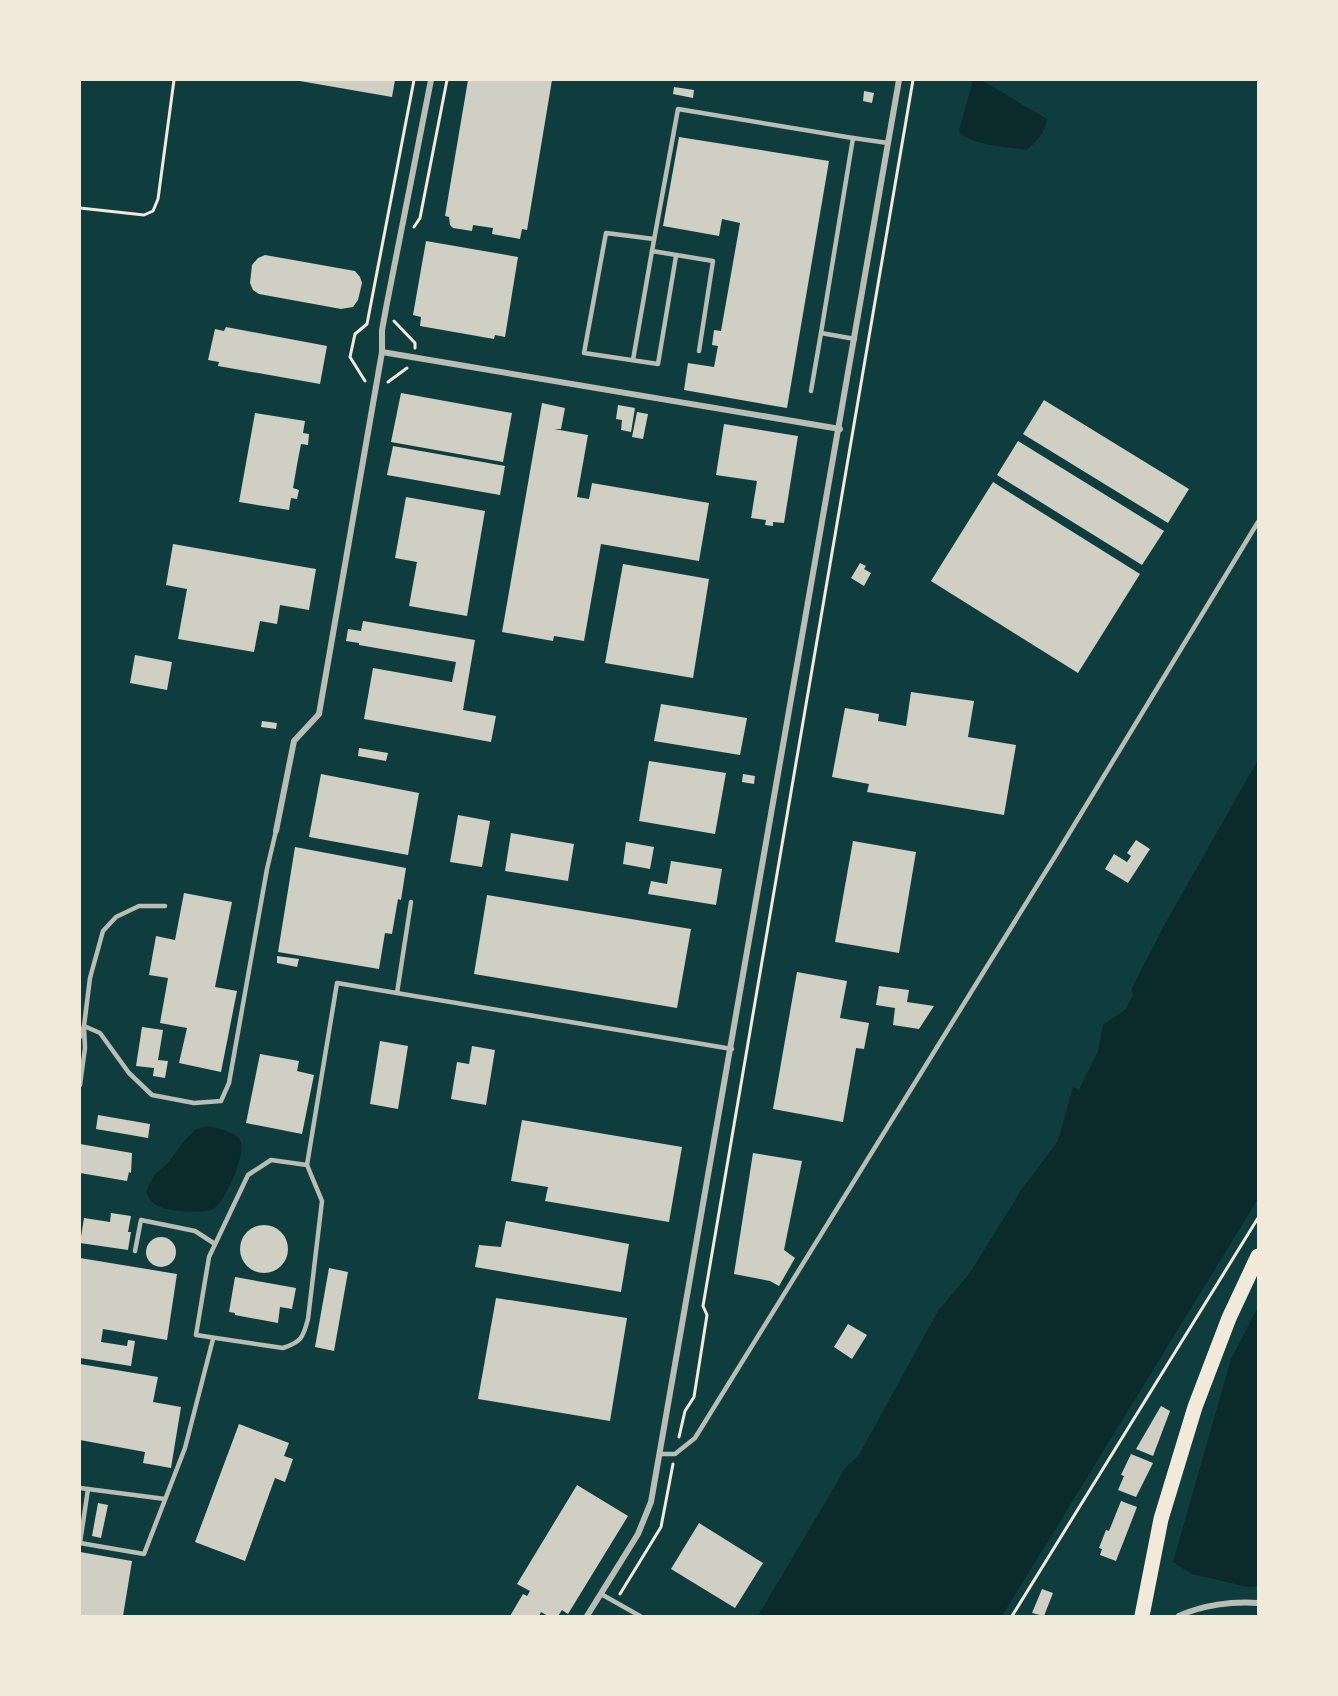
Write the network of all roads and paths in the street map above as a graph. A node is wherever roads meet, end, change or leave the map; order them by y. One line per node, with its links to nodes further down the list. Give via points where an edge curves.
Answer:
1 (174, 80): 7 (path, via 158,199 153,211 144,216)
2 (431, 80): 14 (street, via 382,330)
3 (899, 80): 6 (street)
4 (914, 80): 34 (path, via 705,1294 703,1306 707,1315 694,1397 686,1411)
5 (854, 138): 6 (lane); 8 (lane, via 678,109); 11 (lane)
6 (888, 143): 12 (street)
7 (80, 207)
8 (654, 239): 9 (lane); 15 (lane, via 606,233 584,353)
9 (652, 251): 10 (lane); 15 (lane)
10 (676, 256): 13 (lane, via 713,261); 15 (lane, via 658,364)
11 (821, 333): 12 (lane); 16 (lane)
12 (855, 339): 17 (street)
13 (699, 351)
14 (382, 352): 17 (street); 19 (street, via 319,714 294,741)
15 (633, 360)
16 (811, 391)
17 (840, 429): 25 (street)
18 (1258, 522): 34 (lane, via 695,1438)
19 (276, 831): 23 (lane, via 229,1083 221,1101 194,1103 152,1095 129,1073 100,1033)
20 (411, 902): 22 (lane)
21 (165, 906): 23 (lane, via 138,906 116,918 103,931 90,978)
22 (397, 993): 25 (lane); 27 (lane, via 337,983)
23 (84, 1026): 24 (lane); 26 (lane)
24 (80, 1037)
25 (732, 1049): 33 (street)
26 (80, 1085)
27 (307, 1164): 29 (lane, via 271,1160 248,1175); 32 (lane, via 322,1201 304,1333 297,1344 283,1348)
28 (1258, 1218): 44 (path)
29 (215, 1244): 30 (lane, via 195,1231 141,1220); 32 (lane, via 209,1257 196,1335)
30 (135, 1251)
31 (1258, 1256): 45 (main road, via 1229,1318 1196,1407 1161,1519)
32 (213, 1339): 37 (lane, via 185,1448)
33 (660, 1454): 34 (lane); 39 (street, via 646,1520)
34 (675, 1454): 40 (path, via 661,1527)
35 (80, 1488): 36 (lane)
36 (88, 1489): 37 (lane); 38 (lane)
37 (165, 1499): 38 (lane, via 144,1554)
38 (80, 1543)
39 (601, 1594): 40 (lane); 42 (street)
40 (615, 1602): 43 (lane)
41 (1258, 1603): 46 (street, via 1243,1601 1199,1608)
42 (587, 1617)
43 (640, 1617)
44 (1012, 1617)
45 (1142, 1617)
46 (1179, 1617)

